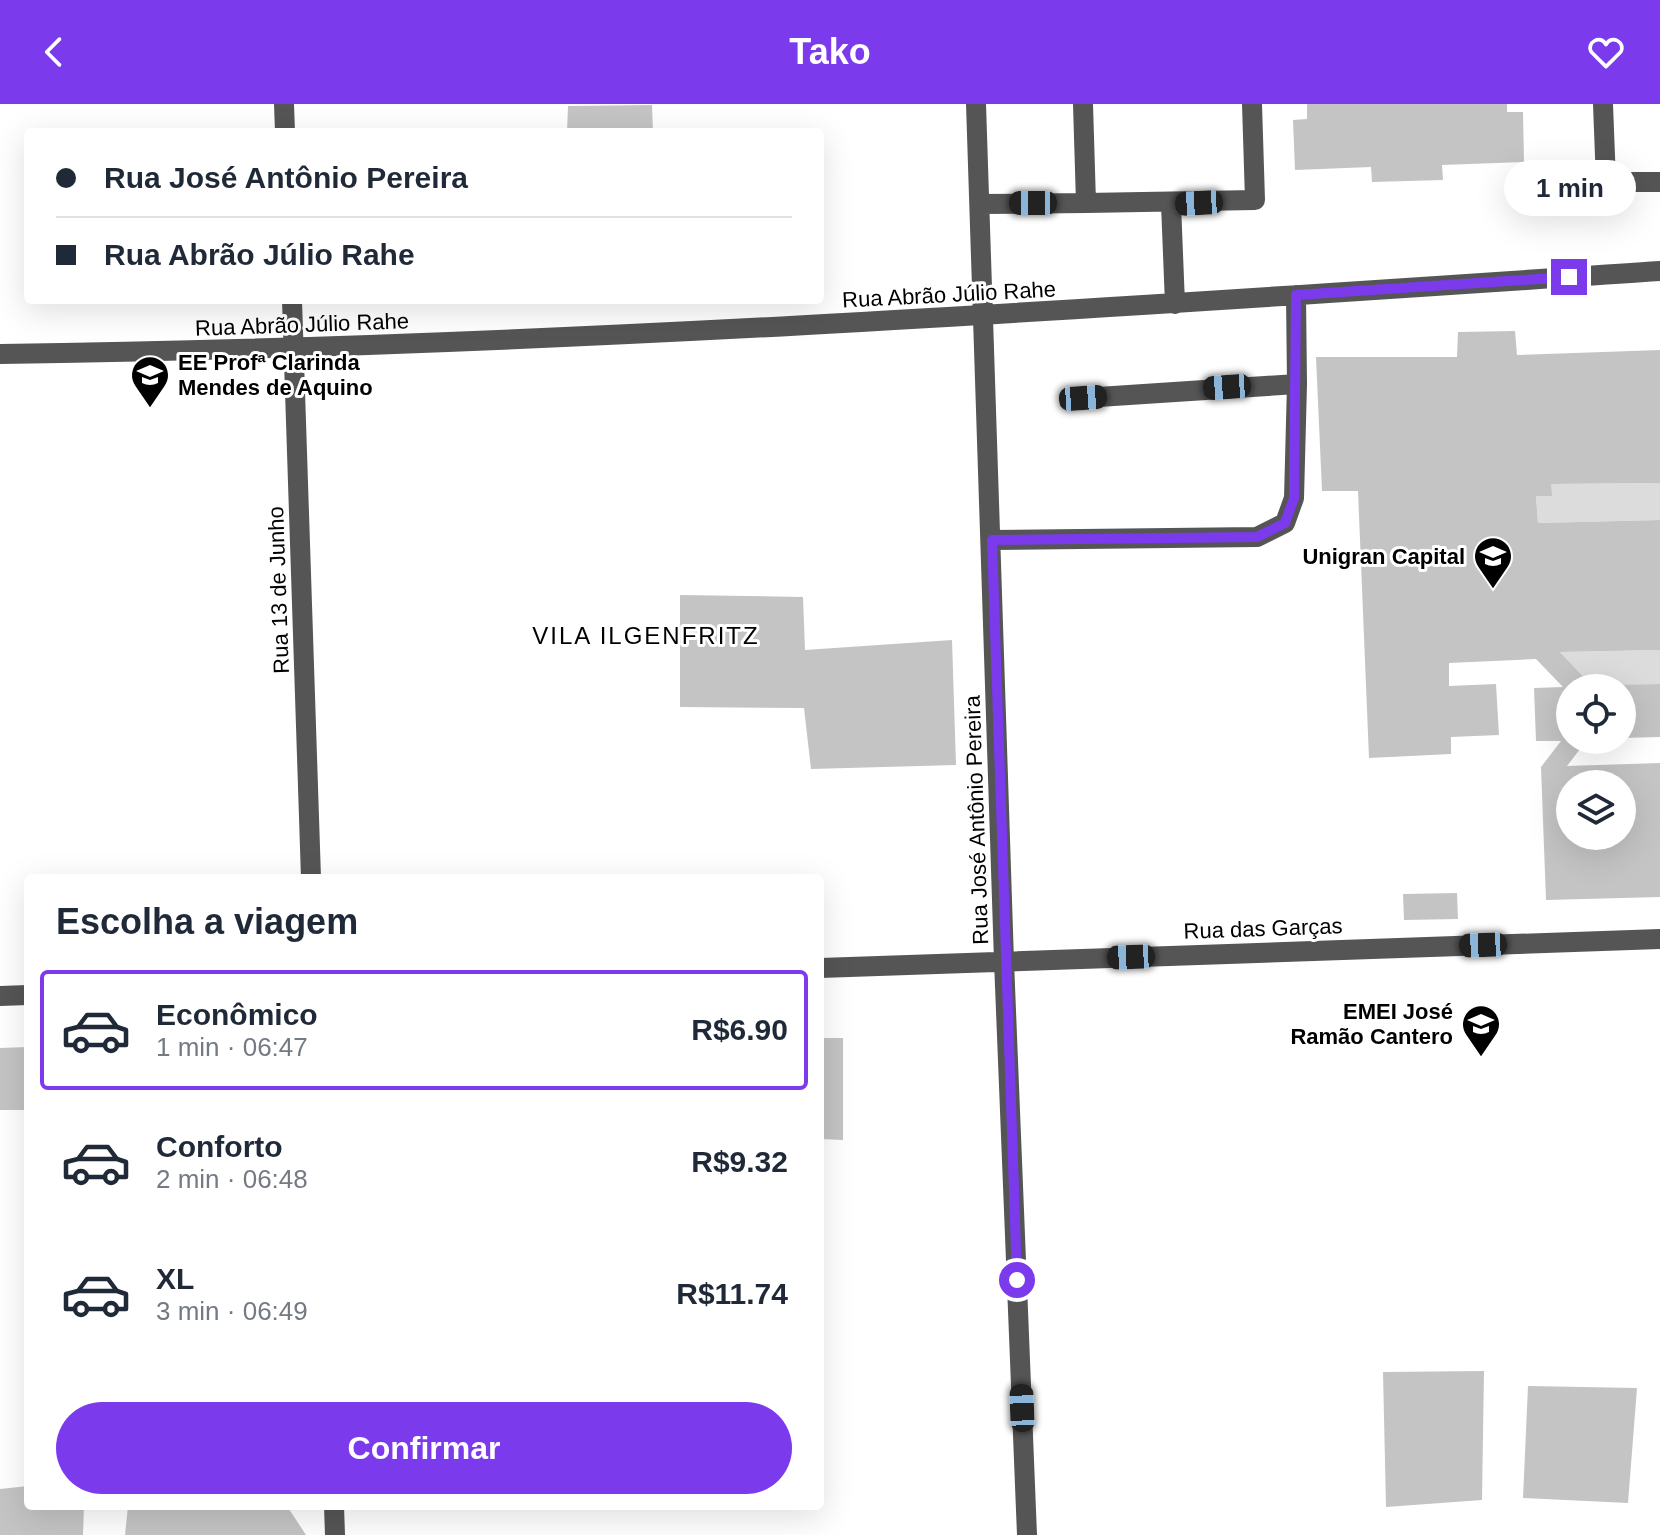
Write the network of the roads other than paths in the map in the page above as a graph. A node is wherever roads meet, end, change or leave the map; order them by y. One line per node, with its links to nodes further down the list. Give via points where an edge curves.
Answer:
1 (284, 104): 6 (street)
2 (976, 104): 9 (street, Rua José Antônio Pereira)
3 (1083, 104): 8 (street)
4 (1252, 104): 10 (street, via 1255,200)
5 (1603, 104): 7 (street, via 1606,182)
6 (285, 128)
7 (1660, 182)
8 (1086, 203): 9 (street); 10 (street)
9 (980, 204): 15 (street, Rua José Antônio Pereira)
10 (1171, 204): 14 (street)
11 (1660, 271): 12 (street, Rua Abrão Júlio Rahe)
12 (1296, 295): 14 (street, Rua Abrão Júlio Rahe); 18 (street)
13 (292, 304): 16 (street, Rua 13 de Junho)
14 (1175, 304): 15 (street, Rua Abrão Júlio Rahe)
15 (986, 317): 16 (street, Rua Abrão Júlio Rahe); 20 (street, Rua José Antônio Pereira)
16 (294, 350): 17 (street, Rua Abrão Júlio Rahe); 21 (street, Rua 13 de Junho)
17 (0, 354)
18 (1297, 384): 19 (street); 20 (street, via 1294,498 1285,523 1257,537)
19 (1083, 398)
20 (992, 540): 23 (street, Rua José Antônio Pereira)
21 (311, 874)
22 (1660, 939): 23 (street, Rua das Garças)
23 (1004, 961): 24 (street, Rua das Garças); 29 (street, Rua José Antônio Pereira)
24 (824, 968)
25 (24, 995): 26 (street)
26 (0, 996)
27 (334, 1510): 28 (street)
28 (335, 1535)
29 (1027, 1535)

